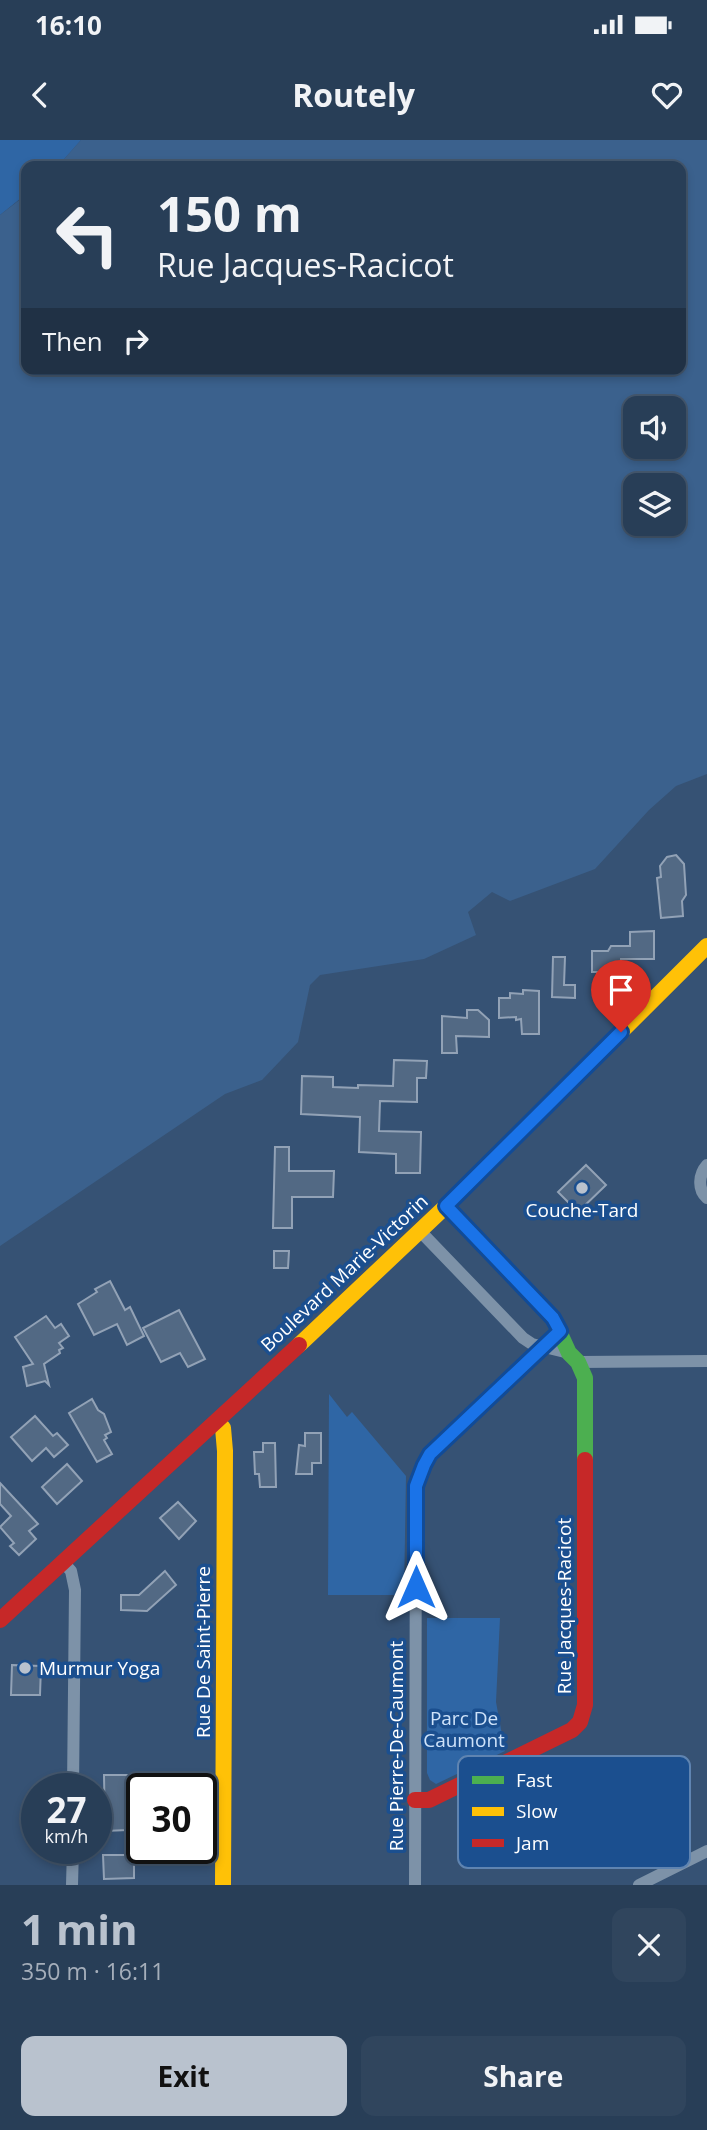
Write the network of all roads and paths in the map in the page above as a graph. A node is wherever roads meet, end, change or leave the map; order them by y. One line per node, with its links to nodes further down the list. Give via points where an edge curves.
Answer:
1 (705, 953): 4 (street, Boulevard Marie-Victorin)
2 (707, 1165): 3 (street, via 700,1185)
3 (707, 1198)
4 (446, 1206): 5 (street, Boulevard Marie-Victorin); 6 (street, Rue Jacques-Racicot, via 553,1318)
5 (419, 1231): 7 (street, via 523,1338); 10 (street, Boulevard Marie-Victorin)
6 (560, 1331): 7 (street, Rue Pierre-De-Caumont); 8 (street, Rue Jacques-Racicot)
7 (544, 1347): 8 (street); 16 (street, Rue Pierre-De-Caumont, via 430,1454 418,1478)
8 (574, 1357): 9 (street); 13 (street, Rue Jacques-Racicot, via 585,1378 583,1714 572,1730)
9 (707, 1361)
10 (217, 1421): 11 (street, Boulevard Marie-Victorin); 22 (street, Rue De Saint-Pierre, via 225,1437)
11 (63, 1562): 12 (street, Boulevard Marie-Victorin); 14 (street, via 71,1571 75,1590)
12 (0, 1620)
13 (519, 1756)
14 (73, 1773)
15 (458, 1786): 16 (street, Rue Jacques-Racicot, via 429,1800)
16 (415, 1800): 23 (street, Rue Pierre-De-Caumont)
17 (707, 1852): 18 (street)
18 (690, 1860)
19 (73, 1864): 21 (street)
20 (674, 1868): 24 (street)
21 (72, 1885)
22 (223, 1885)
23 (415, 1885)
24 (639, 1885)

